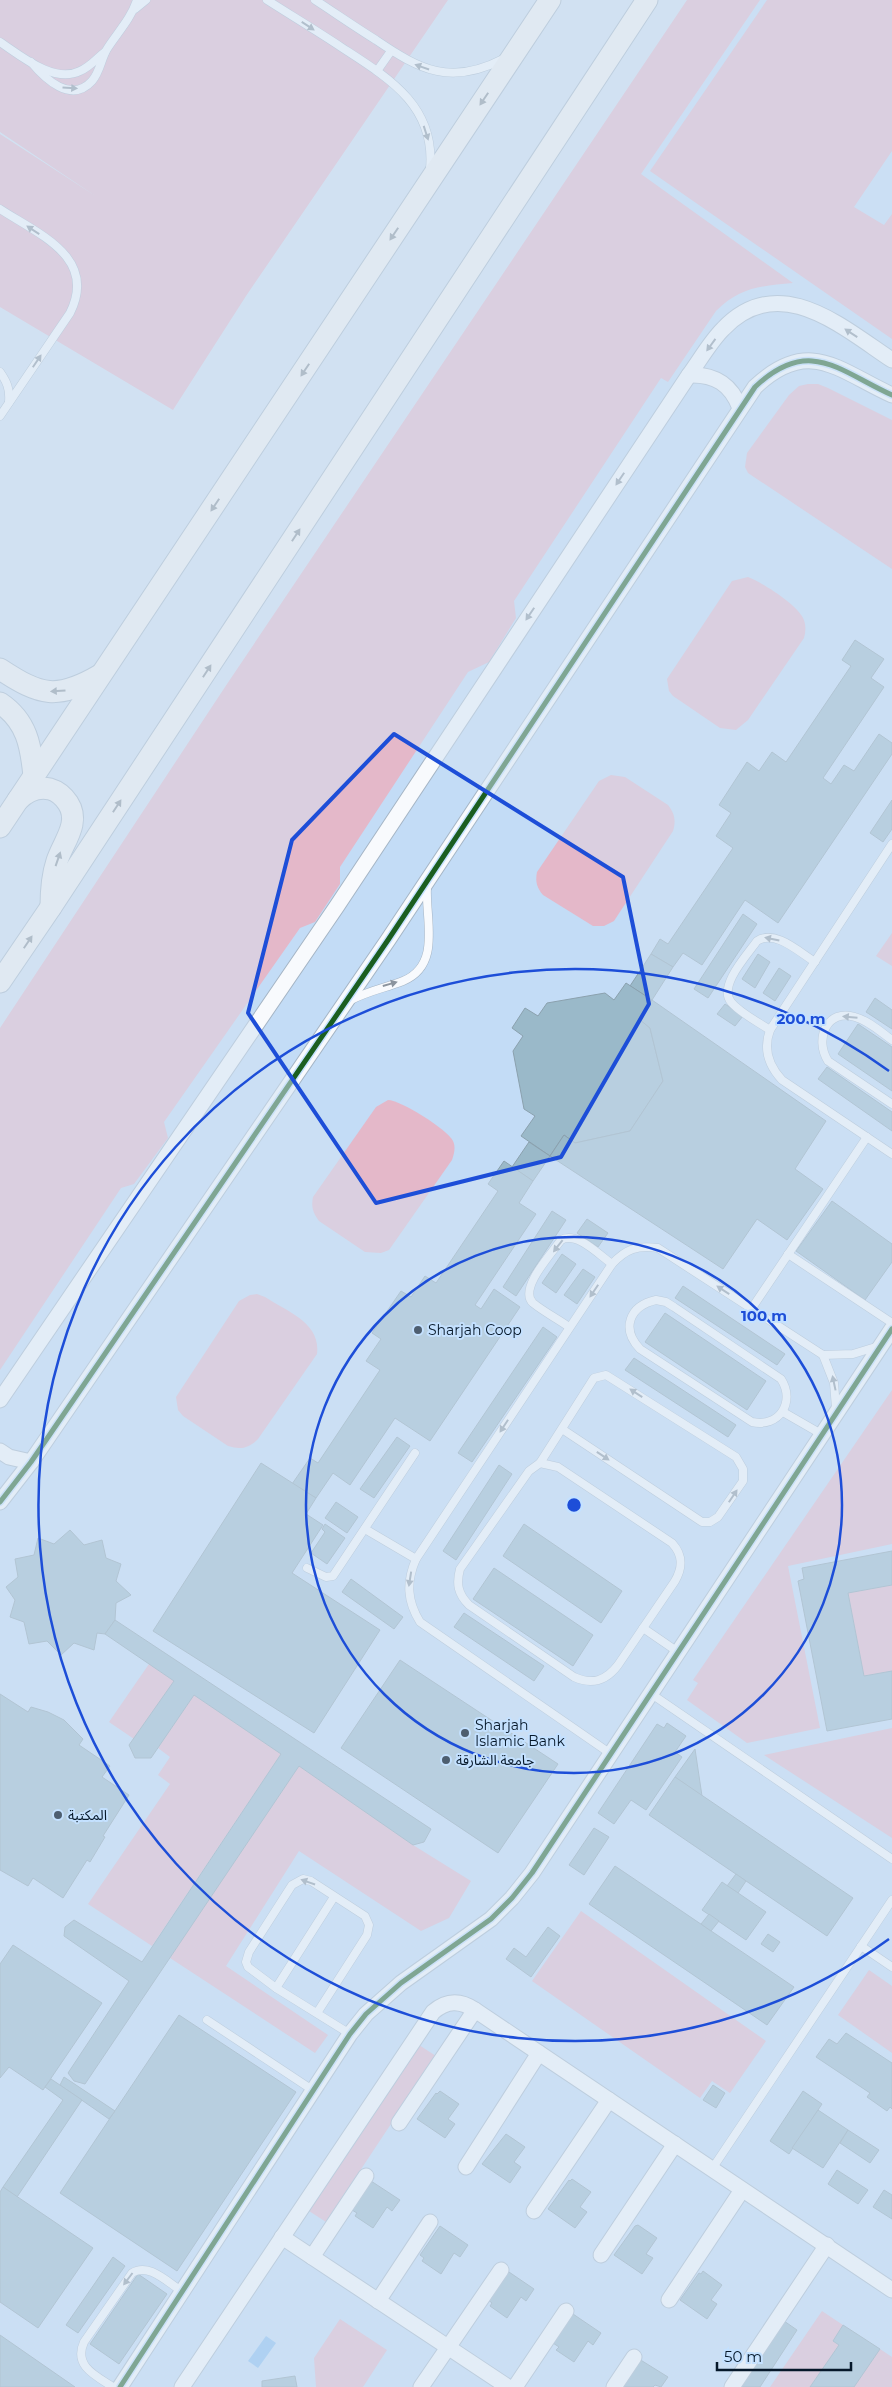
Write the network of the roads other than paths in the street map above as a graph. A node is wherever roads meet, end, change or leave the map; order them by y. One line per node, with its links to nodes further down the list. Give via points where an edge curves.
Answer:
1 (137, 0): 7 (lane)
2 (146, 0): 7 (lane)
3 (267, 0): 13 (lane, one-way to 13)
4 (315, 0): 10 (lane)
5 (550, 0): 9 (street)
6 (647, 0): 31 (street, one-way to 6)
7 (134, 11): 11 (lane)
8 (0, 42): 12 (lane)
9 (517, 49): 10 (lane, one-way to 10, via 486,67 450,73 418,67); 14 (street, one-way to 14)
10 (391, 50): 13 (lane)
11 (106, 51): 12 (lane, via 89,66 72,74 54,72); 12 (lane, one-way to 11, via 54,85 65,90 80,89 92,81)
12 (31, 62)
13 (377, 71): 14 (lane, one-way to 14, via 402,90 422,119 431,161)
14 (429, 182): 24 (street, one-way to 24)
15 (0, 209): 20 (lane, one-way to 15, via 70,313 78,285 74,267 64,252)
16 (892, 360): 18 (street, one-way to 18, via 823,314 805,306 764,305 745,312 722,330)
17 (0, 372): 20 (lane, via 10,390)
18 (689, 375): 21 (street, via 703,374 727,385); 48 (street, one-way to 48, via 337,906)
19 (892, 395): 21 (street, via 842,368 810,361 782,367 767,376)
20 (9, 402): 22 (lane)
21 (740, 408): 30 (street)
22 (0, 416)
23 (0, 669): 24 (street, one-way to 23, via 78,688 62,692 42,691)
24 (103, 674): 26 (street)
25 (0, 703): 26 (street, via 17,719 30,741)
26 (34, 776): 27 (street)
27 (18, 800): 28 (street); 31 (street, one-way to 27, via 53,875 72,828 72,812 64,798 49,789 32,790)
28 (0, 826)
29 (892, 844): 32 (lane)
30 (427, 881): 34 (street); 34 (lane, one-way to 30, via 402,981 420,968 430,948)
31 (52, 907): 33 (street, one-way to 31)
32 (815, 962): 35 (lane); 35 (lane, one-way to 35, via 776,938 766,937 757,941 728,984 728,995 733,1004)
33 (0, 982)
34 (345, 1003): 55 (street)
35 (770, 1030): 38 (lane, via 768,1055 782,1080)
36 (892, 1040): 37 (lane, one-way to 37, via 863,1020 844,1016 827,1025 821,1043 828,1061)
37 (892, 1104)
38 (867, 1137): 39 (lane); 40 (lane)
39 (892, 1154)
40 (788, 1254): 42 (lane); 43 (lane)
41 (612, 1264): 42 (lane, one-way to 41, via 658,1248 633,1248); 44 (lane, one-way to 44); 44 (lane, one-way to 44, via 575,1238 565,1238 530,1284 528,1294 533,1302)
42 (752, 1308): 47 (lane)
43 (892, 1323)
44 (569, 1326): 59 (lane, one-way to 59)
45 (892, 1328): 46 (street)
46 (881, 1345): 47 (lane, via 853,1354); 50 (street)
47 (823, 1355): 50 (lane, one-way to 47, via 834,1383)
48 (0, 1400)
49 (783, 1412): 49 (lane, via 788,1395 781,1379 674,1307 656,1300 647,1302 632,1315 630,1334 640,1349 744,1418 760,1424 777,1418); 52 (lane)
50 (836, 1414): 52 (street)
51 (562, 1429): 51 (lane, one-way to 51, via 702,1522 718,1517 743,1481 744,1469 736,1457 610,1376 594,1378); 56 (lane)
52 (822, 1435): 62 (street)
53 (0, 1451): 55 (street, via 9,1457)
54 (415, 1453): 58 (lane)
55 (31, 1462): 57 (street)
56 (540, 1463): 61 (lane, via 558,1467 678,1549 679,1574); 61 (lane, via 529,1471 460,1569 457,1578 462,1598 583,1681 604,1680 612,1674)
57 (0, 1502)
58 (365, 1529): 59 (lane); 60 (lane, via 334,1576 326,1577)
59 (416, 1559): 64 (lane, one-way to 64, via 411,1571 409,1598 420,1622)
60 (307, 1568)
61 (643, 1628): 62 (lane)
62 (678, 1652): 63 (street)
63 (650, 1693): 64 (street); 65 (lane)
64 (611, 1754): 74 (street, via 512,1898 471,1934 388,1993)
65 (892, 1860)
66 (334, 1896): 70 (lane); 70 (lane, one-way to 70, via 307,1880 295,1882 247,1957 248,1967); 72 (lane, via 364,1916 369,1925 367,1935)
67 (892, 1900): 68 (lane)
68 (861, 1946): 69 (lane); 81 (lane)
69 (892, 1967)
70 (276, 1988): 72 (lane)
71 (475, 2010): 75 (street); 78 (street); 86 (street, via 457,2002 440,2006 432,2012)
72 (317, 2013): 74 (lane)
73 (207, 2020): 76 (lane)
74 (350, 2034): 76 (street)
75 (539, 2053): 77 (street); 80 (street)
76 (314, 2091): 92 (street)
77 (609, 2100): 79 (street); 84 (street)
78 (399, 2123)
79 (675, 2144): 81 (street); 88 (street)
80 (466, 2167)
81 (712, 2169): 83 (street)
82 (366, 2176): 89 (street)
83 (742, 2190): 87 (street); 93 (street)
84 (534, 2212)
85 (430, 2222): 94 (street)
86 (282, 2237): 89 (street); 100 (street)
87 (827, 2245): 91 (street); 105 (street)
88 (601, 2255)
89 (312, 2258): 94 (street)
90 (500, 2270): 96 (street)
91 (892, 2290)
92 (183, 2292): 98 (lane, one-way to 98, via 149,2270 138,2269 132,2273 84,2342 80,2354 84,2366); 99 (street)
93 (669, 2300)
94 (378, 2301): 96 (street)
95 (566, 2311): 103 (street)
96 (448, 2348): 101 (street); 102 (street)
97 (634, 2357): 104 (street)
98 (113, 2387)
99 (120, 2387)
100 (182, 2387)
101 (421, 2387)
102 (508, 2387)
103 (515, 2387)
104 (614, 2387)
105 (732, 2387)

